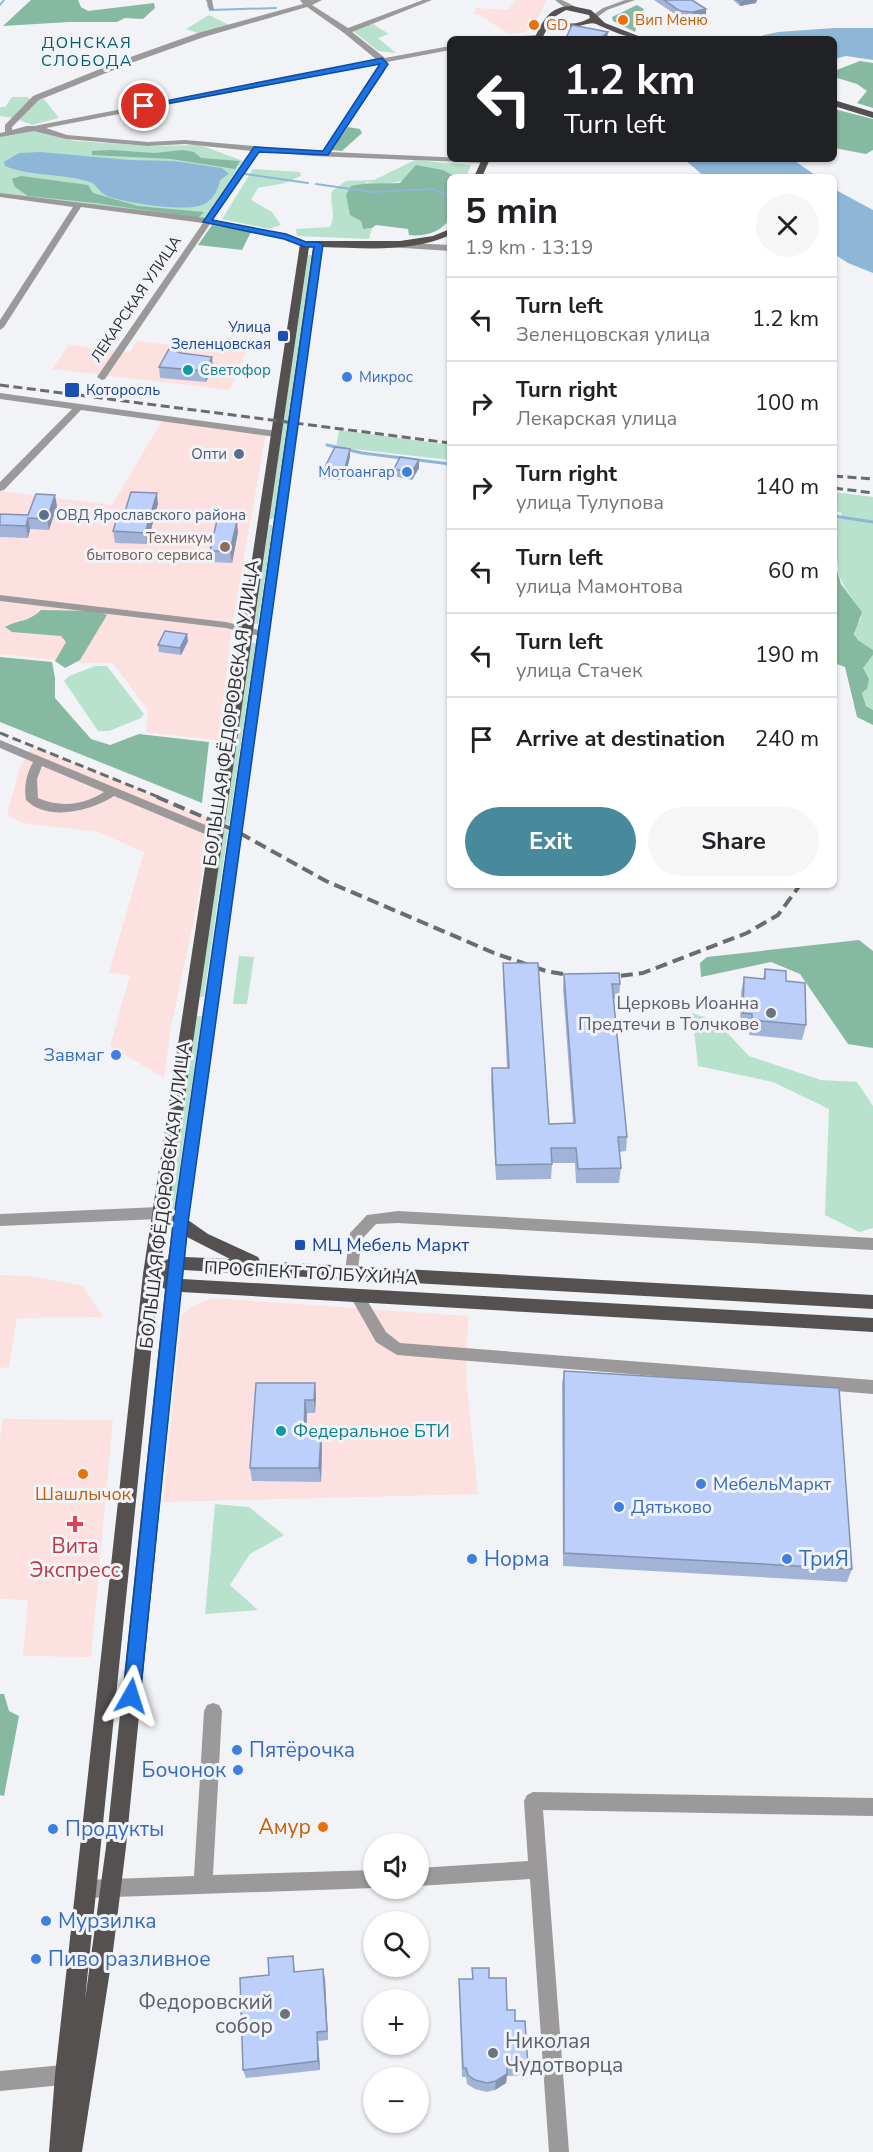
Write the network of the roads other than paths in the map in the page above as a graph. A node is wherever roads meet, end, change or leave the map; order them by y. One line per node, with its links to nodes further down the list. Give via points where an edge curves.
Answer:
1 (209, 0): 7 (street)
2 (319, 0): 6 (street)
3 (429, 0): 14 (street)
4 (557, 0): 8 (street); 10 (street)
5 (633, 0): 9 (street)
6 (304, 2): 14 (street); 23 (street, via 198,36 36,98 8,127)
7 (212, 9)
8 (580, 9): 9 (street); 10 (main road, via 560,10); 11 (main road)
9 (605, 9): 11 (street)
10 (550, 16): 12 (main road, via 555,22); 15 (main road)
11 (594, 18): 12 (main road); 13 (main road)
12 (577, 26): 13 (main road); 16 (main road)
13 (608, 27): 17 (main road)
14 (347, 31): 19 (street)
15 (539, 36)
16 (541, 36)
17 (634, 36)
18 (447, 49): 19 (street)
19 (382, 60): 22 (street); 26 (street, via 380,72)
20 (837, 104): 21 (main road)
21 (873, 115)
22 (27, 128): 23 (street); 25 (street, via 66,137)
23 (9, 133): 24 (street)
24 (0, 135)
25 (257, 149): 26 (street); 30 (street, ЛЕКАРСКАЯ УЛИЦА)
26 (325, 154): 27 (street)
27 (447, 159)
28 (0, 195): 29 (street)
29 (79, 204): 30 (street); 35 (street)
30 (207, 222): 32 (street); 36 (street, ЛЕКАРСКАЯ УЛИЦА)
31 (447, 233): 33 (main road)
32 (312, 244): 33 (main road); 39 (main road, БОЛЬШАЯ ФЁДОРОВСКАЯ УЛИЦА); 43 (main road, БОЛЬШАЯ ФЁДОРОВСКАЯ УЛИЦА)
33 (423, 244): 34 (street)
34 (447, 246)
35 (0, 327)
36 (102, 377)
37 (0, 396): 38 (street)
38 (78, 408): 39 (street); 40 (street)
39 (276, 434): 42 (main road, БОЛЬШАЯ ФЁДОРОВСКАЯ УЛИЦА)
40 (0, 488)
41 (0, 598): 42 (street)
42 (247, 629): 43 (street); 47 (main road, БОЛЬШАЯ ФЁДОРОВСКАЯ УЛИЦА)
43 (263, 634): 50 (main road, БОЛЬШАЯ ФЁДОРОВСКАЯ УЛИЦА)
44 (0, 744): 45 (street)
45 (39, 760): 46 (street); 46 (street, via 30,785 32,800 42,805 87,806)
46 (113, 791): 47 (street)
47 (216, 834): 48 (main road, БОЛЬШАЯ ФЁДОРОВСКАЯ УЛИЦА)
48 (159, 1213): 49 (street); 50 (street); 55 (main road, БОЛЬШАЯ ФЁДОРОВСКАЯ УЛИЦА)
49 (0, 1220)
50 (180, 1223): 52 (main road, БОЛЬШАЯ ФЁДОРОВСКАЯ УЛИЦА); 53 (main road, via 209,1243)
51 (873, 1244): 54 (street, via 398,1217 372,1219 355,1237)
52 (176, 1263): 53 (main road, ПРОСПЕКТ ТОЛБУХИНА); 55 (main road, ПРОСПЕКТ ТОЛБУХИНА); 56 (main road, БОЛЬШАЯ ФЁДОРОВСКАЯ УЛИЦА)
53 (267, 1266): 54 (main road, ПРОСПЕКТ ТОЛБУХИНА)
54 (352, 1271): 59 (main road, ПРОСПЕКТ ТОЛБУХИНА)
55 (151, 1274): 56 (main road, ПРОСПЕКТ ТОЛБУХИНА); 70 (main road, БОЛЬШАЯ ФЁДОРОВСКАЯ УЛИЦА)
56 (173, 1285): 57 (main road, ПРОСПЕКТ ТОЛБУХИНА); 60 (main road, БОЛЬШАЯ ФЁДОРОВСКАЯ УЛИЦА)
57 (227, 1288): 58 (main road, ПРОСПЕКТ ТОЛБУХИНА); 60 (main road, via 189,1294 177,1304)
58 (357, 1296): 61 (main road, ПРОСПЕКТ ТОЛБУХИНА); 62 (street, via 381,1337 397,1349)
59 (873, 1302)
60 (170, 1318): 69 (main road, БОЛЬШАЯ ФЁДОРОВСКАЯ УЛИЦА)
61 (873, 1324)
62 (873, 1387)
63 (213, 1711): 68 (street)
64 (873, 1807): 65 (street, via 533,1801)
65 (539, 1869): 66 (street); 75 (street)
66 (429, 1875)
67 (363, 1879): 68 (street)
68 (203, 1886): 69 (street)
69 (111, 1888): 70 (street); 71 (main road, БОЛЬШАЯ ФЁДОРОВСКАЯ УЛИЦА)
70 (86, 1889): 71 (main road, БОЛЬШАЯ ФЁДОРОВСКАЯ УЛИЦА)
71 (75, 2074): 72 (street); 73 (main road, БОЛЬШАЯ ФЁДОРОВСКАЯ УЛИЦА); 74 (main road, БОЛЬШАЯ ФЁДОРОВСКАЯ УЛИЦА)
72 (0, 2081)
73 (60, 2152)
74 (71, 2152)
75 (559, 2152)

